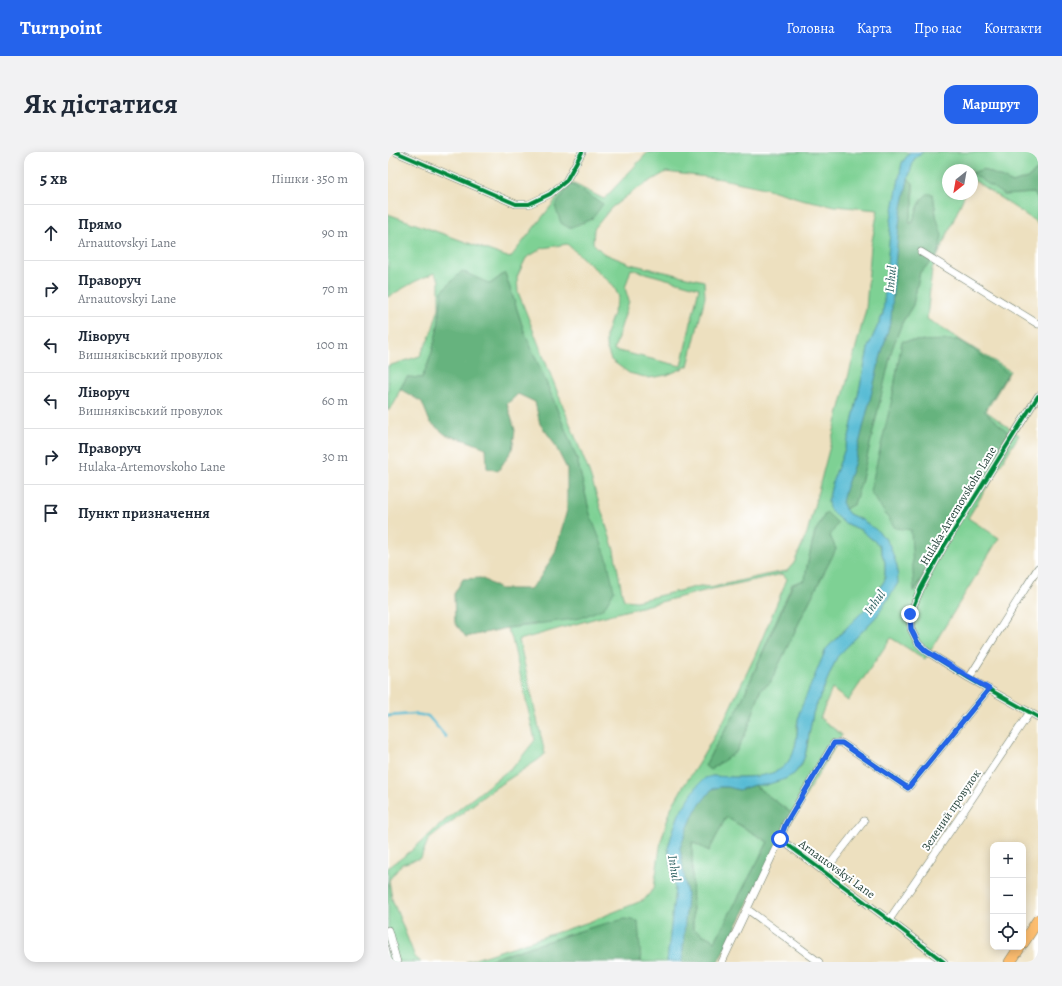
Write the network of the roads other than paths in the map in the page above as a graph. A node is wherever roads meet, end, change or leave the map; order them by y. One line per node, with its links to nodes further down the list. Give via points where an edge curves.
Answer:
1 (396, 152): 2 (street, via 516,204 529,204 550,194 566,181)
2 (582, 152)
3 (921, 252): 4 (street)
4 (1038, 324)
5 (1038, 396): 7 (street, Hulaka-Artemovskoho Lane, via 944,548 918,594 910,614 911,629 918,643 926,651)
6 (1038, 568): 7 (street)
7 (969, 678): 8 (street)
8 (989, 689): 9 (street); 12 (street, via 908,788 842,743 834,743 786,823)
9 (1030, 712): 10 (street); 15 (street, Зелений провулок)
10 (1038, 716)
11 (864, 821): 13 (street)
12 (780, 839): 13 (street, Arnautovskyi Lane); 14 (street)
13 (824, 872): 15 (street, Arnautovskyi Lane)
14 (747, 909): 21 (street); 22 (street)
15 (889, 920): 23 (street, Arnautovskyi Lane)
16 (1038, 920): 18 (main road)
17 (388, 930): 20 (street)
18 (1026, 938)
19 (1018, 950): 24 (main road)
20 (397, 962)
21 (722, 962)
22 (819, 962)
23 (944, 962)
24 (1010, 962)

